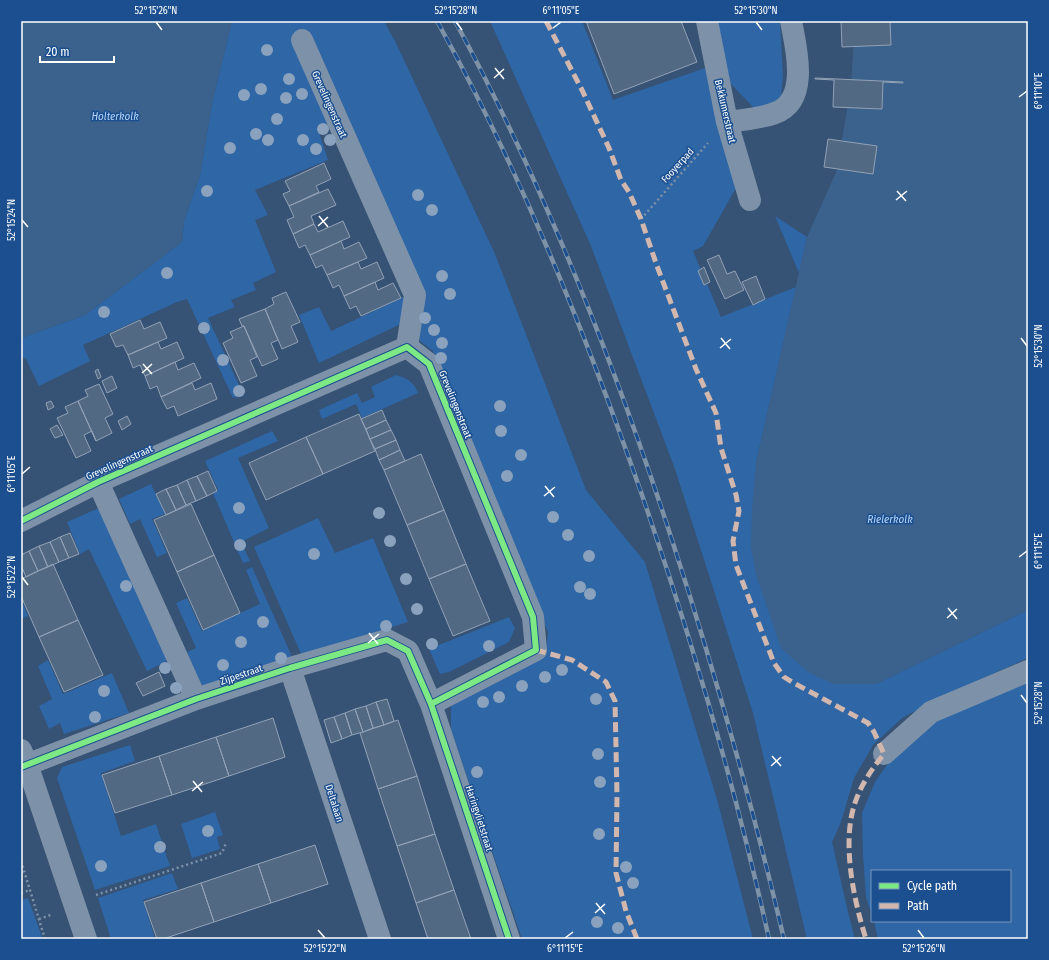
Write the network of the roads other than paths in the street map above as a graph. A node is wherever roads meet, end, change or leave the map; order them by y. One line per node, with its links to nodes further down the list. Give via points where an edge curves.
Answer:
1 (707, 21): 4 (street, Bekkumerstraat)
2 (791, 21): 4 (street, via 798,56 797,88 790,103 776,113)
3 (302, 40): 6 (street, Grevelingenstraat, via 415,295)
4 (727, 122): 5 (street, Bekkumerstraat)
5 (750, 200)
6 (407, 347): 7 (street, Grevelingenstraat); 12 (street, Grevelingenstraat, via 429,364 532,617 536,650)
7 (98, 482): 8 (street, Grevelingenstraat); 11 (street, Grevelingenstraat)
8 (21, 521)
9 (290, 668): 11 (street, Zijpestraat); 12 (street, Zijpestraat, via 387,640 408,651); 16 (street, Deltalaan)
10 (1028, 671): 13 (street, via 931,712)
11 (196, 699): 14 (street, Zijpestraat)
12 (431, 704): 17 (street, Haringvlietstraat)
13 (884, 754)
14 (23, 761): 15 (street)
15 (86, 939)
16 (380, 939)
17 (509, 939)

